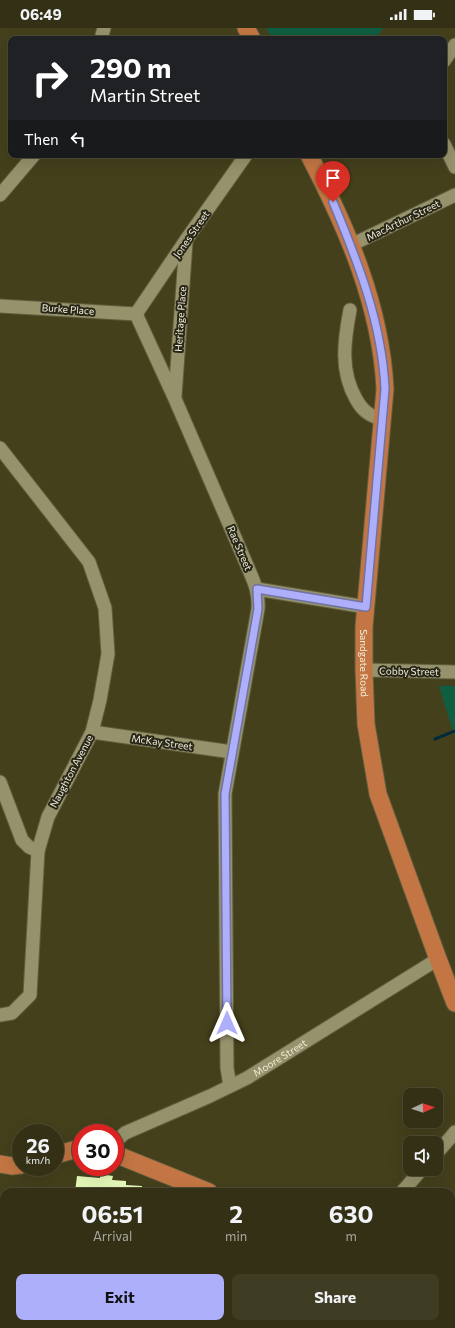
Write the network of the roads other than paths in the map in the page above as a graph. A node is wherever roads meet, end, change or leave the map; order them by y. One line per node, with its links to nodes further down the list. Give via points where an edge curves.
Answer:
1 (455, 46): 2 (street)
2 (447, 57)
3 (447, 150): 7 (street)
4 (31, 158): 8 (street)
5 (244, 158): 10 (street, Jones Street)
6 (311, 158): 11 (main road, Sandgate Road)
7 (455, 167)
8 (0, 195)
9 (455, 195): 11 (street, MacArthur Street)
10 (186, 240): 14 (street, Jones Street); 15 (street, Heritage Place)
11 (351, 245): 16 (main road, Sandgate Road, via 368,292 384,368)
12 (0, 306): 14 (street, Burke Place)
13 (350, 310): 16 (street, via 345,348 348,380 360,406 374,417)
14 (136, 314): 15 (street, Rae Street)
15 (175, 399): 18 (street, Rae Street)
16 (382, 419): 19 (main road, Sandgate Road)
17 (0, 448): 22 (street, Naughton Avenue, via 89,562 105,608 108,654)
18 (257, 589): 19 (street); 23 (street, Rae Street, via 258,609)
19 (366, 607): 20 (main road, Sandgate Road)
20 (364, 670): 21 (street, Cobby Street); 26 (main road, Sandgate Road, via 366,724 378,794)
21 (455, 672)
22 (92, 732): 23 (street, McKay Street); 25 (street, Naughton Avenue, via 48,817)
23 (232, 752): 29 (street, Rae Street, via 225,794 227,1068)
24 (0, 782): 25 (street, via 22,840)
25 (38, 851): 28 (street, Naughton Avenue, via 30,995 12,1013)
26 (438, 959): 27 (main road, Sandgate Road); 29 (street, Moore Street, via 248,1078)
27 (455, 1003)
28 (0, 1015)
29 (230, 1086): 31 (street, Moore Street)
30 (455, 1132): 32 (street)
31 (124, 1134)
32 (443, 1147)
33 (124, 1158): 37 (main road)
34 (0, 1164): 35 (main road)
35 (12, 1166)
36 (416, 1176): 38 (street)
37 (199, 1188)
38 (405, 1188)

